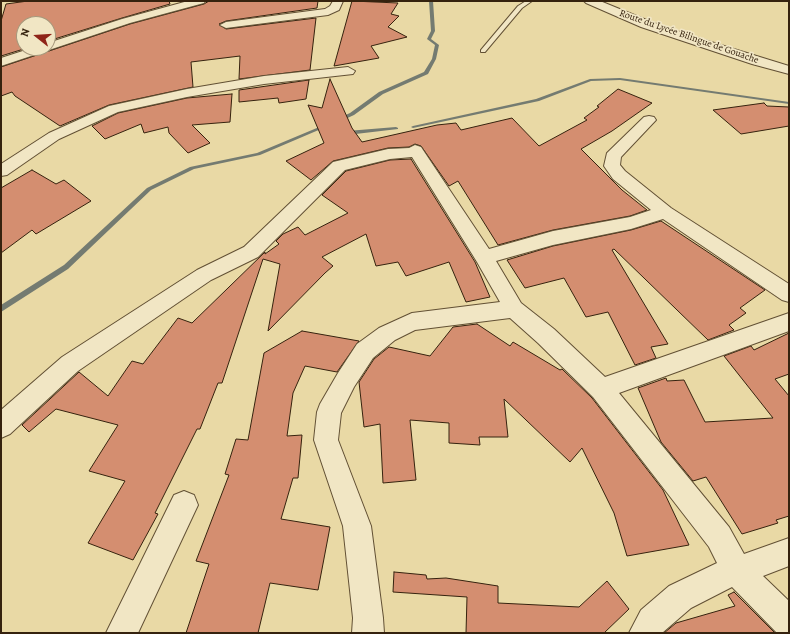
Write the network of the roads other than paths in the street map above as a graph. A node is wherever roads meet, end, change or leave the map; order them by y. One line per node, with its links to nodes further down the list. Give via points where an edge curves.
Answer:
1 (200, 1): 6 (street)
2 (338, 1): 5 (street, via 335,8 328,12)
3 (529, 1): 7 (lane, via 520,7)
4 (590, 1): 10 (street, Route du Lycée Bilingue de Gouache, via 644,24)
5 (226, 25)
6 (56, 44)
7 (484, 51)
8 (19, 56): 9 (street)
9 (1, 62)
10 (789, 70)
11 (348, 71): 13 (street, via 264,80 114,109 54,136)
12 (649, 120): 14 (street, via 613,156 612,166 619,175)
13 (1, 171)
14 (665, 212): 15 (street, via 631,223 553,238); 16 (street)
15 (484, 257): 17 (street); 20 (street, via 416,151 346,162 251,252 204,275 70,364)
16 (789, 294)
17 (514, 309): 19 (street, via 546,336); 26 (street, via 412,322 387,334 364,351 329,412 326,440 357,526)
18 (789, 322): 19 (street)
19 (601, 390): 23 (street, via 719,537)
20 (1, 426)
21 (184, 505): 25 (street)
22 (789, 552): 23 (street)
23 (737, 571): 24 (street); 27 (street, via 714,579 680,597 652,621)
24 (789, 623)
25 (122, 633)
26 (368, 633)
27 (645, 633)

